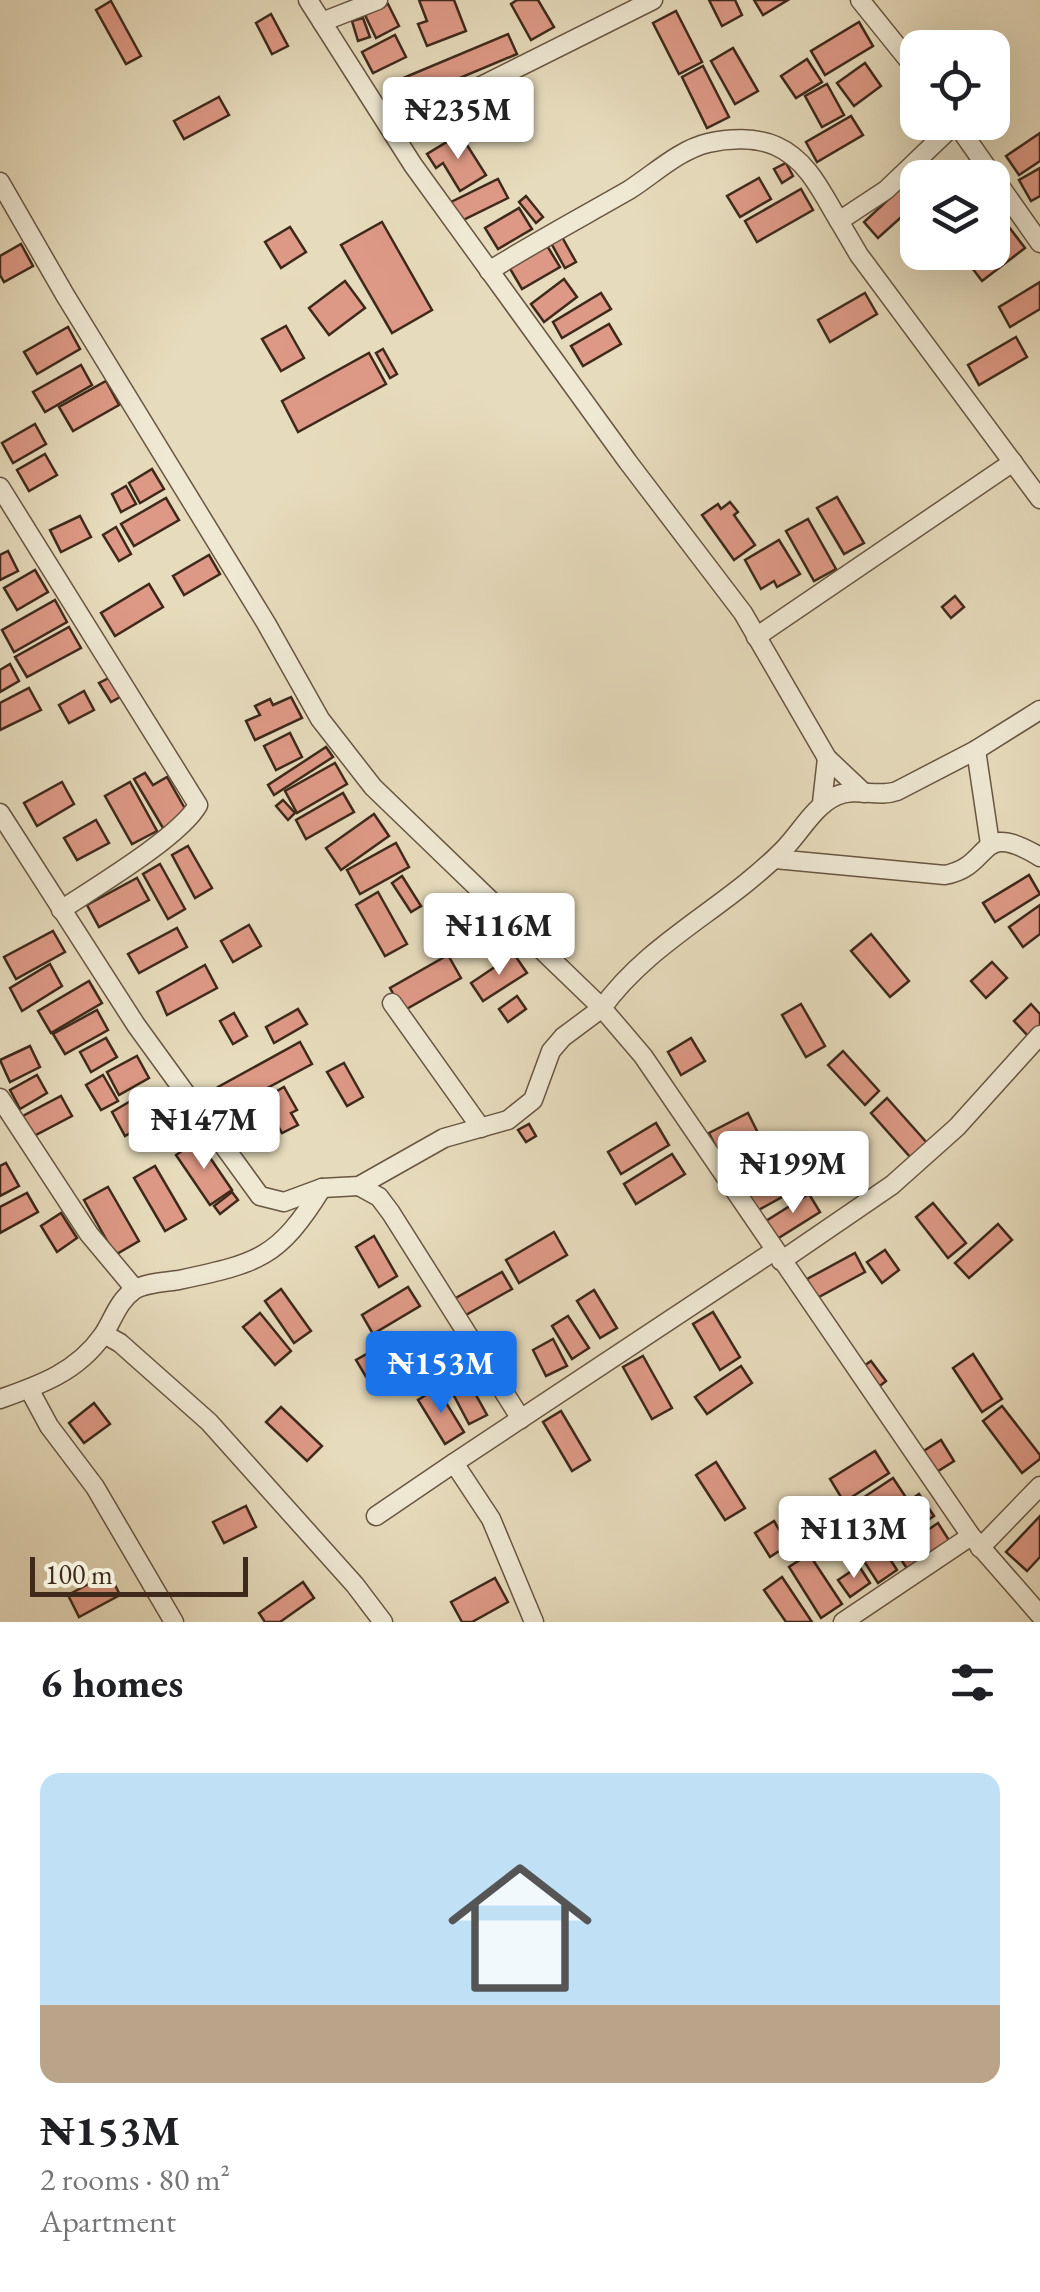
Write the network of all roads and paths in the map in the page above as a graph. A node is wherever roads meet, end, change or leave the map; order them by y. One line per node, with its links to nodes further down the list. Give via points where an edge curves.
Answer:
1 (308, 0): 6 (street)
2 (378, 0): 6 (street)
3 (652, 0): 5 (street)
4 (860, 0): 7 (street)
5 (624, 6): 8 (street)
6 (322, 22): 8 (street)
7 (900, 50)
8 (393, 130): 14 (street)
9 (938, 140): 12 (street, via 886,190)
10 (968, 140): 13 (street)
11 (0, 182): 30 (street, via 320,719 373,787)
12 (840, 221): 14 (street, via 804,164 778,146 756,139 708,143); 15 (street)
13 (1040, 244)
14 (489, 271): 18 (street)
15 (1013, 462): 17 (street); 18 (street)
16 (0, 486): 28 (street, via 198,805 129,866)
17 (1040, 499)
18 (756, 637): 21 (street)
19 (1040, 710): 20 (street)
20 (976, 750): 22 (street, via 897,791); 25 (street)
21 (827, 758): 22 (street); 23 (street)
22 (864, 793): 23 (street, via 844,793)
23 (822, 804): 27 (street)
24 (0, 813): 28 (street)
25 (990, 844): 26 (street, via 1017,844); 27 (street, via 945,876)
26 (1040, 857)
27 (774, 858): 30 (street, via 638,964)
28 (61, 910): 35 (street, via 260,1196 284,1202)
29 (392, 1003): 33 (street)
30 (602, 1008): 33 (street, via 551,1051 533,1100 508,1120); 36 (street, via 643,1056)
31 (1040, 1035): 36 (street, via 957,1127 892,1185)
32 (0, 1098): 37 (street, via 89,1234)
33 (482, 1128): 34 (street, via 444,1138)
34 (359, 1186): 35 (street); 41 (street, via 391,1212)
35 (322, 1188): 37 (street, via 298,1227 271,1251 243,1265)
36 (778, 1256): 41 (street); 45 (street)
37 (135, 1289): 38 (street)
38 (104, 1334): 39 (street, via 60,1377); 48 (street, via 209,1422)
39 (29, 1389): 40 (street); 47 (street)
40 (0, 1400)
41 (520, 1419): 42 (street)
42 (454, 1463): 44 (street); 49 (street, via 491,1518)
43 (1040, 1486): 45 (street)
44 (376, 1516)
45 (975, 1542): 46 (street); 50 (street)
46 (1040, 1615)
47 (174, 1622)
48 (383, 1622)
49 (534, 1622)
50 (843, 1622)

